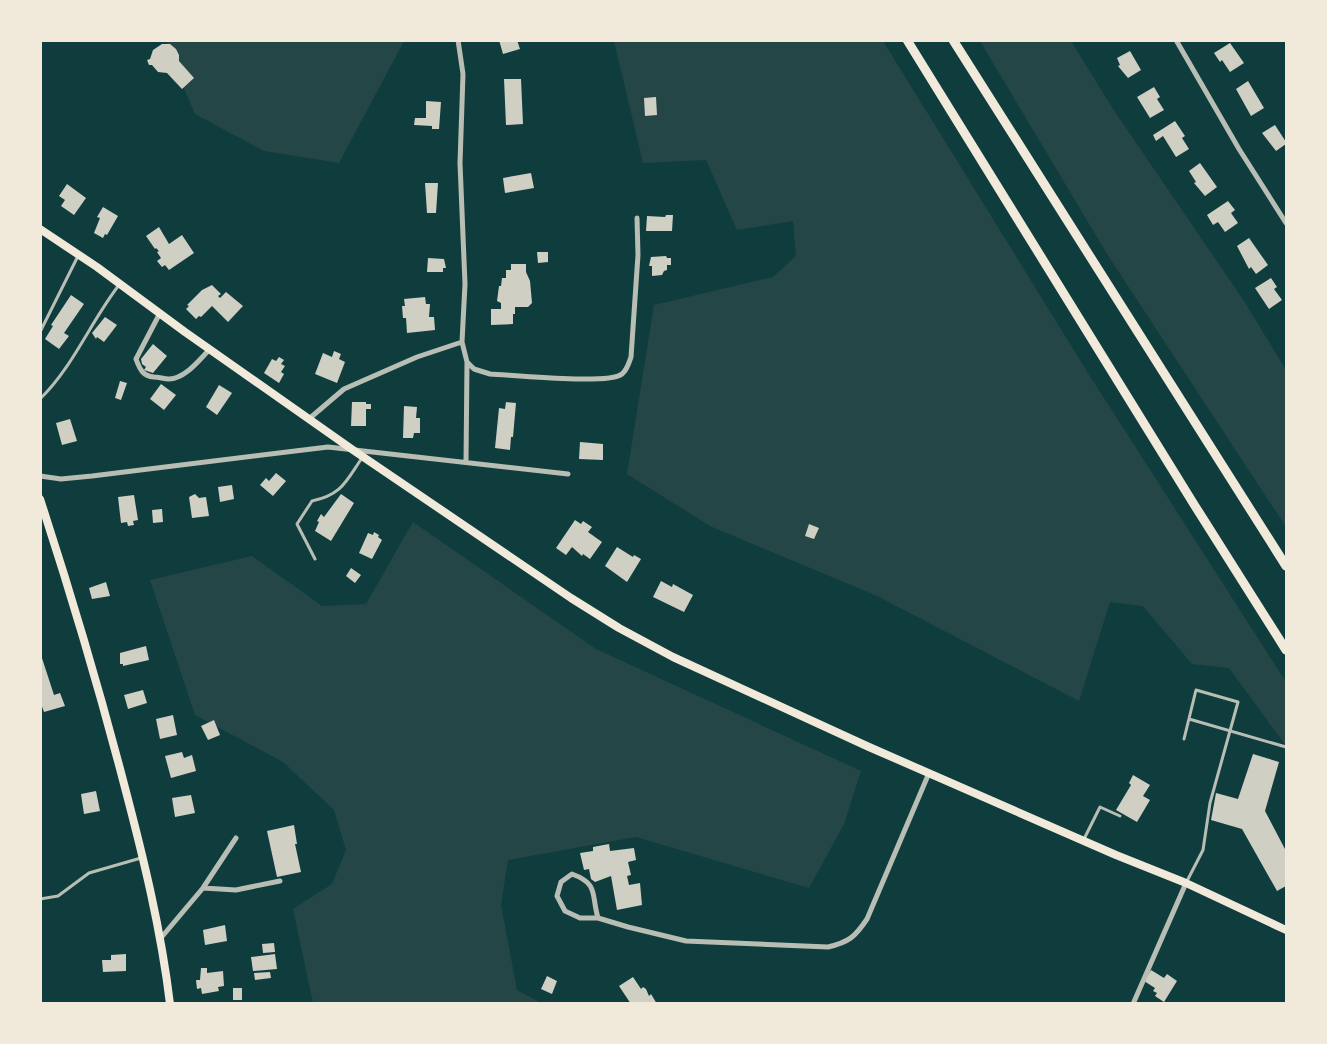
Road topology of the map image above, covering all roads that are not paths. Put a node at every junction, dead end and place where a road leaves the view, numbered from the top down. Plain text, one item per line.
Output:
1 (458, 40) edge
2 (907, 40) edge
3 (953, 40) edge
4 (1176, 40) edge
5 (637, 218) dead end
6 (1287, 224) edge
7 (40, 229) edge
8 (79, 255) junction
9 (120, 284) junction
10 (160, 313) junction
11 (40, 332) edge
12 (462, 342) junction
13 (210, 349) junction
14 (467, 362) junction
15 (40, 399) edge
16 (310, 418) junction
17 (352, 450) junction
18 (363, 456) junction
19 (466, 462) junction
20 (568, 474) dead end
21 (40, 476) edge
22 (40, 499) edge
23 (315, 559) dead end
24 (1287, 566) edge
25 (1287, 650) edge
26 (1189, 719) junction
27 (1230, 731) junction
28 (1184, 739) dead end
29 (1287, 747) edge
30 (928, 773) junction
31 (1120, 816) dead end
32 (236, 838) dead end
33 (1083, 841) junction
34 (142, 857) junction
35 (280, 880) dead end
36 (1186, 883) junction
37 (203, 888) junction
38 (40, 899) edge
39 (598, 918) junction
40 (1287, 930) edge
41 (160, 939) junction
42 (170, 1004) edge
43 (1133, 1004) edge

1 - 12 street
2 - 25 highway
3 - 24 highway
4 - 6 street
5 - 14 street
7 - 8 main road
8 - 9 main road
8 - 11 lane
9 - 10 main road
9 - 15 lane
10 - 13 main road
10 - 13 street
12 - 14 street
12 - 16 street
13 - 16 main road
14 - 19 street
16 - 17 main road
17 - 18 main road
17 - 19 street
17 - 21 street
18 - 23 lane
18 - 30 main road
19 - 20 street
22 - 34 main road
26 - 27 lane
26 - 27 lane
26 - 28 lane
27 - 29 lane
27 - 36 lane
30 - 33 main road
30 - 39 street
31 - 33 lane
32 - 37 street
33 - 36 main road
34 - 38 lane
34 - 41 main road
35 - 37 street
36 - 40 main road
36 - 43 street
37 - 41 street
39 - 39 street
41 - 42 main road

